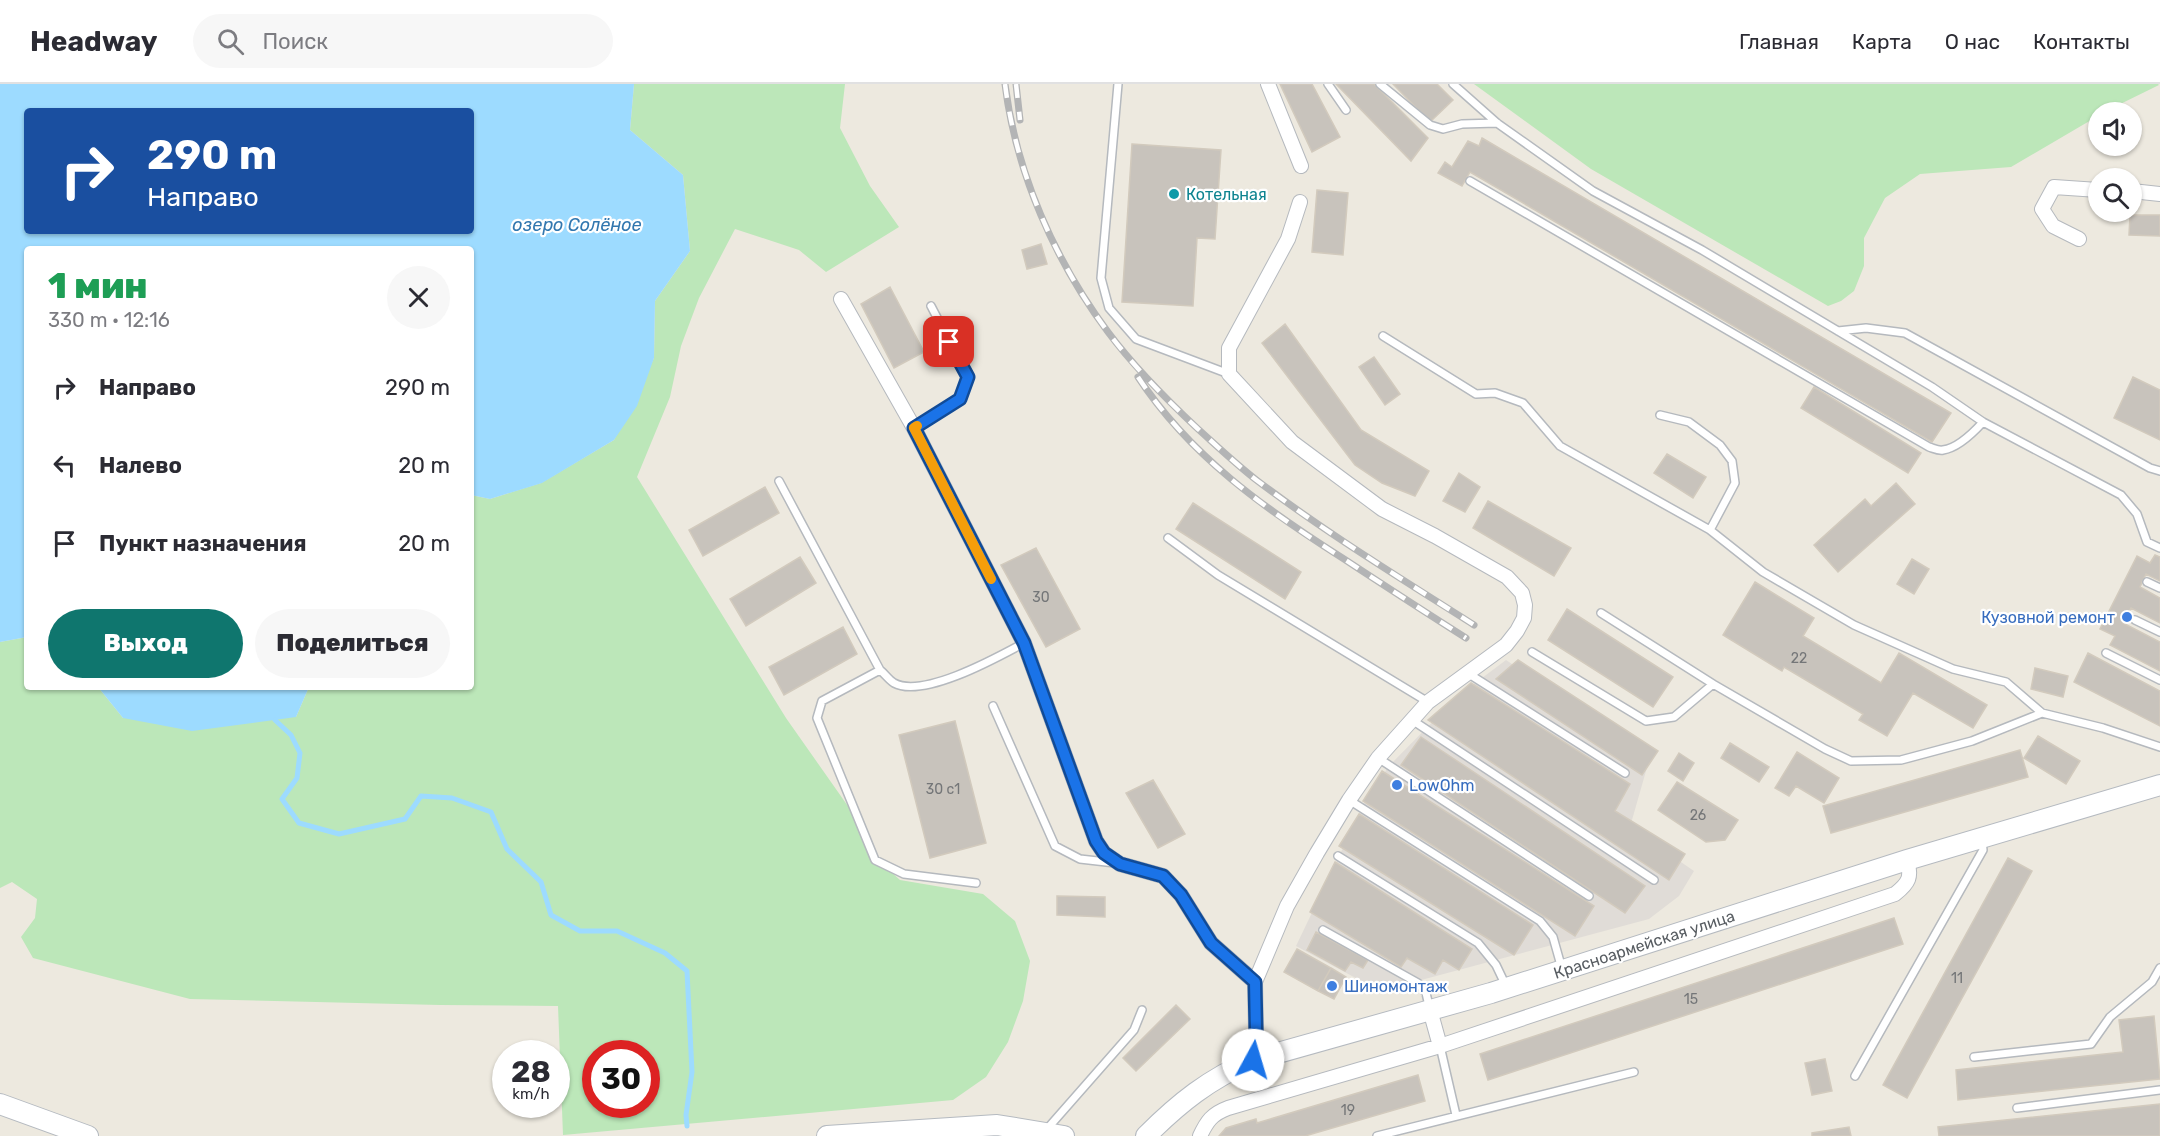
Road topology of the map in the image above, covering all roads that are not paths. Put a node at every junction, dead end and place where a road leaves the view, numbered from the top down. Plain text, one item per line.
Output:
1 (1118, 84) edge
2 (1268, 84) edge
3 (1328, 84) edge
4 (1380, 84) edge
5 (1453, 84) edge
6 (1346, 110) dead end
7 (1497, 123) junction
8 (1301, 166) dead end
9 (1470, 181) dead end
10 (2088, 189) edge
11 (2142, 193) edge
12 (2160, 194) edge
13 (1300, 202) dead end
14 (2079, 239) dead end
15 (841, 299) dead end
16 (931, 306) dead end
17 (1837, 331) junction
18 (1383, 336) dead end
19 (1229, 374) junction
20 (1660, 415) dead end
21 (1983, 422) junction
22 (914, 428) junction
23 (2160, 471) edge
24 (779, 481) dead end
25 (1710, 530) junction
26 (1168, 538) dead end
27 (2160, 548) edge
28 (2147, 582) dead end
29 (2160, 588) edge
30 (1601, 613) dead end
31 (2135, 620) dead end
32 (2160, 632) edge
33 (1024, 643) junction
34 (1532, 652) dead end
35 (2106, 653) dead end
36 (880, 670) junction
37 (1469, 674) junction
38 (2160, 680) edge
39 (1713, 684) junction
40 (1428, 702) junction
41 (993, 706) dead end
42 (2042, 713) junction
43 (1412, 720) junction
44 (2160, 747) edge
45 (1378, 758) junction
46 (1625, 774) dead end
47 (2160, 785) edge
48 (1349, 800) junction
49 (1981, 838) junction
50 (1338, 856) dead end
51 (1907, 860) junction
52 (1120, 864) junction
53 (1654, 880) dead end
54 (976, 883) dead end
55 (1589, 896) dead end
56 (1323, 930) dead end
57 (2160, 968) edge
58 (1563, 970) junction
59 (1255, 982) junction
60 (1507, 988) junction
61 (1142, 1010) dead end
62 (1430, 1010) junction
63 (1440, 1046) junction
64 (1974, 1057) dead end
65 (1253, 1060) junction
66 (1634, 1072) dead end
67 (1855, 1076) dead end
68 (2160, 1090) edge
69 (0, 1104) edge
70 (2017, 1108) dead end
71 (1456, 1115) junction
72 (1043, 1134) edge
73 (88, 1136) edge
74 (828, 1136) edge
75 (1064, 1136) edge
76 (1146, 1136) edge
77 (1200, 1136) edge
78 (1377, 1136) edge

1 - 19 lane
2 - 8 street
3 - 6 lane
4 - 7 lane
5 - 7 lane
7 - 17 lane
9 - 21 lane
10 - 14 street
11 - 12 street
13 - 19 street
15 - 22 street
16 - 22 lane
17 - 21 lane
17 - 23 lane
18 - 25 lane
19 - 37 street
20 - 25 lane
21 - 27 lane
22 - 33 street
24 - 36 lane
25 - 42 lane
26 - 40 lane
28 - 29 lane
30 - 39 lane
31 - 32 lane
33 - 36 lane
33 - 52 street
34 - 39 lane
35 - 38 lane
36 - 54 lane
37 - 40 street
37 - 46 lane
39 - 42 lane
40 - 43 street
41 - 52 lane
42 - 44 lane
43 - 45 street
43 - 53 lane
45 - 48 street
45 - 55 lane
47 - 49 main road, Красноармейская улица
48 - 58 lane
48 - 59 street
49 - 51 main road, Красноармейская улица
49 - 67 lane
50 - 60 lane
51 - 58 main road, Красноармейская улица
51 - 63 street
52 - 59 street
56 - 62 lane
57 - 64 lane
58 - 60 main road, Красноармейская улица
59 - 65 street
60 - 62 main road, Красноармейская улица
61 - 72 lane
62 - 63 street
62 - 65 main road, Красноармейская улица
63 - 71 lane
63 - 77 street
65 - 76 main road, Красноармейская улица
66 - 71 lane
68 - 70 lane
69 - 73 main road
71 - 78 lane
72 - 74 main road
72 - 75 main road

